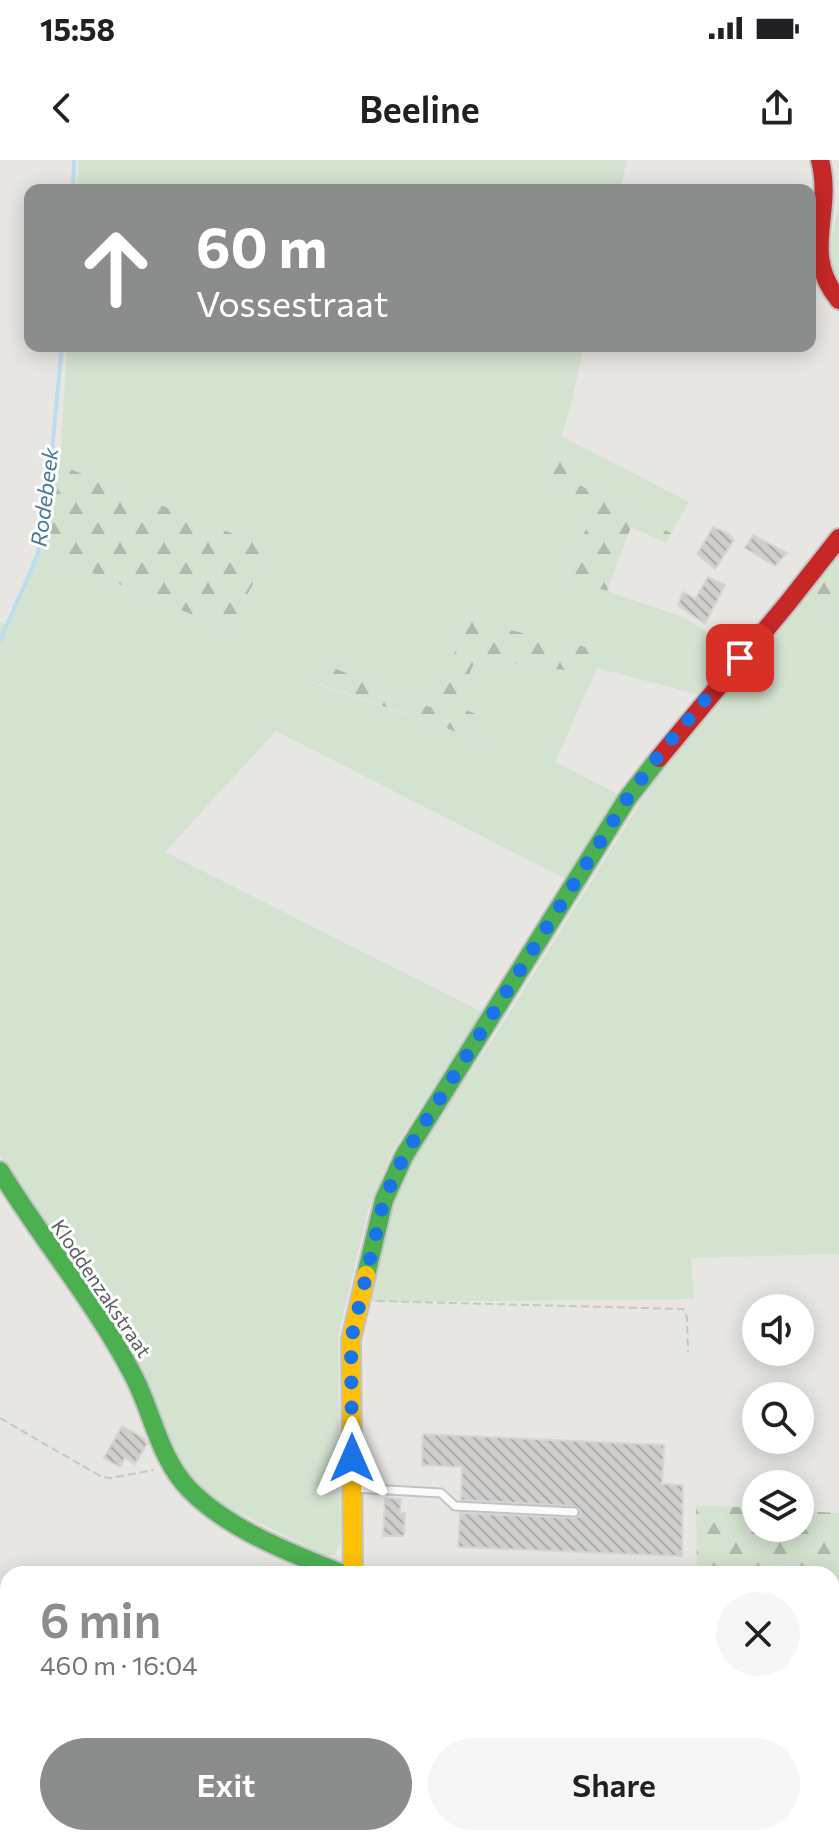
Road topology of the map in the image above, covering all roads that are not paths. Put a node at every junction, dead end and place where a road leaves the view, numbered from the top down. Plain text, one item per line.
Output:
1 (820, 160) edge
2 (839, 300) edge
3 (839, 538) edge
4 (0, 1171) edge
5 (352, 1488) junction
6 (574, 1512) dead end
7 (322, 1566) edge
8 (353, 1566) edge

1 - 2 street
3 - 5 street
4 - 7 street, Kloddenzakstraat
5 - 6 lane
5 - 8 street

